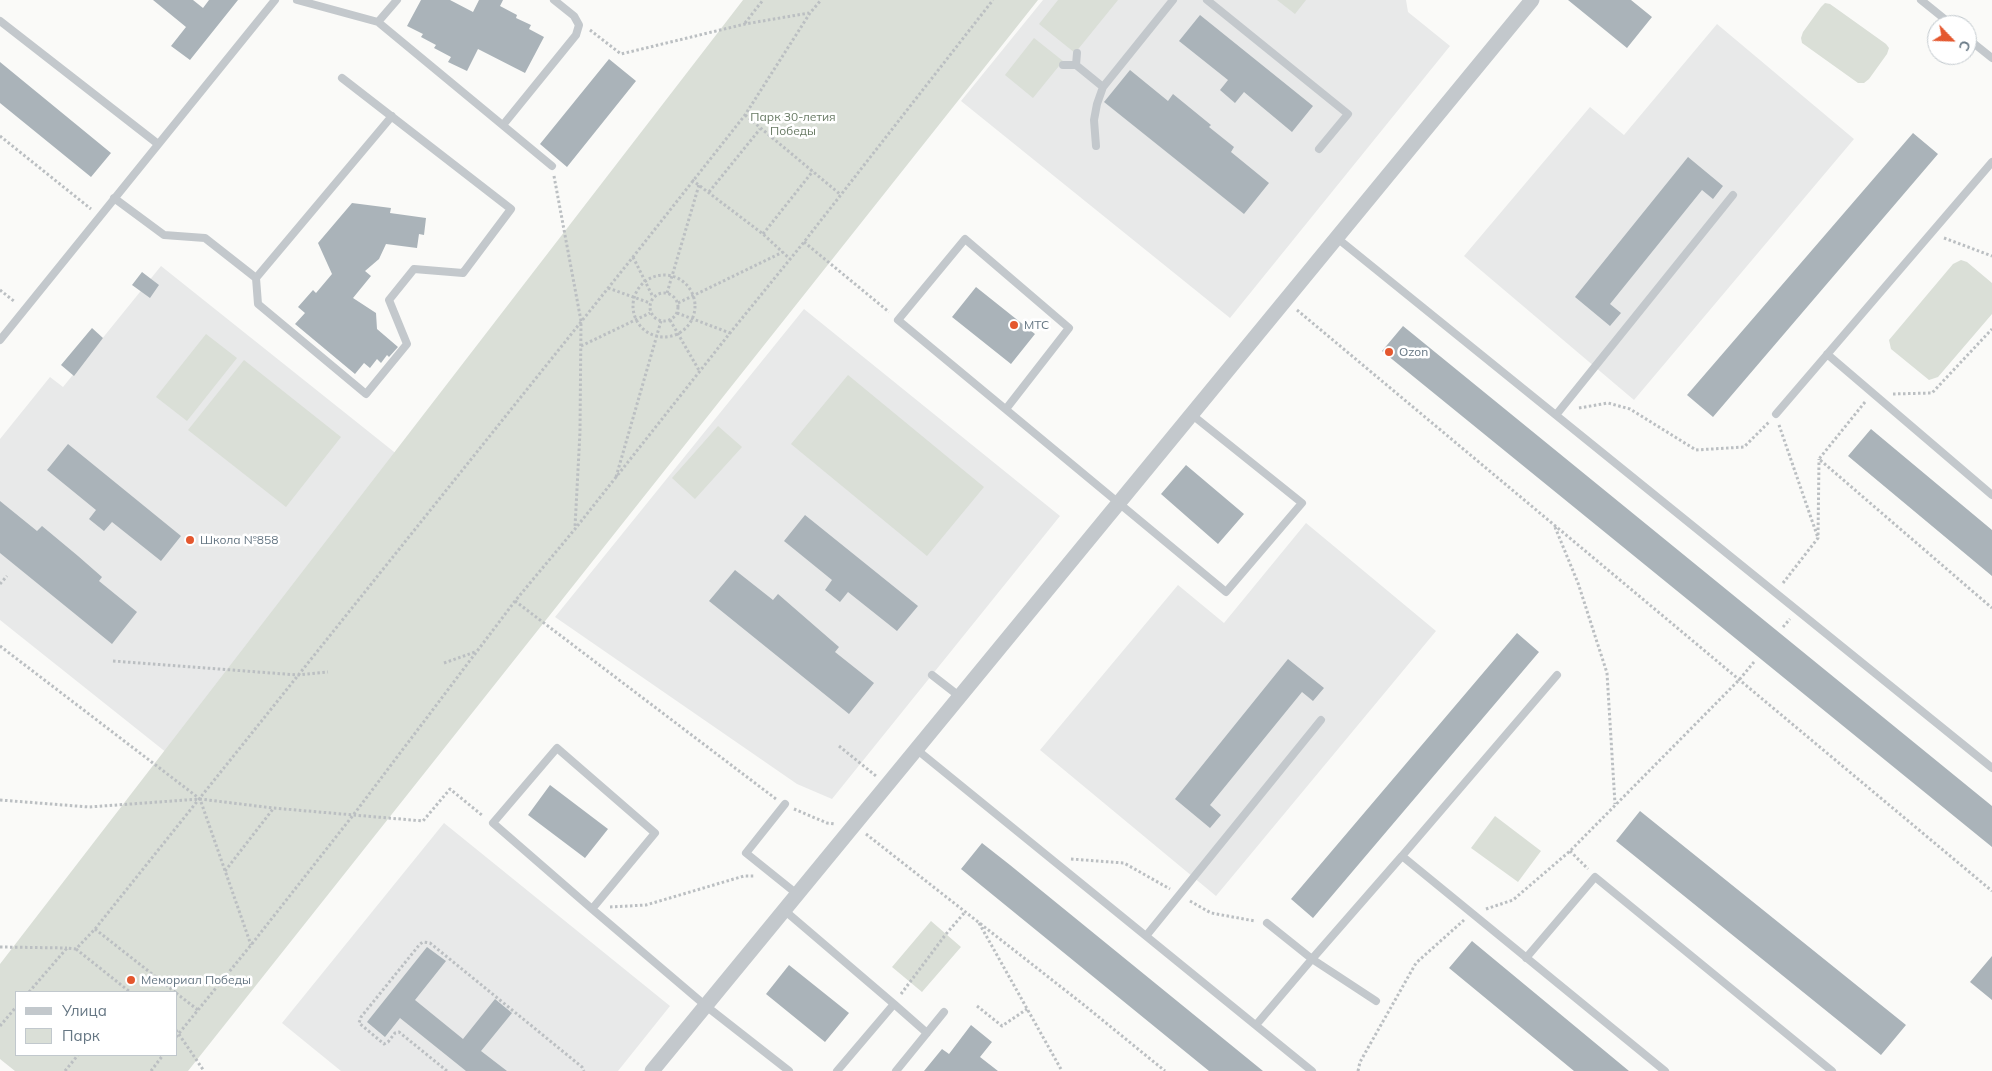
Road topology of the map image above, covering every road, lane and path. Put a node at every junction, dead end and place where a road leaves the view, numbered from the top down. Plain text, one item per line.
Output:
1 (275, 0) edge
2 (297, 0) edge
3 (397, 0) edge
4 (554, 0) edge
5 (763, 0) edge
6 (821, 0) edge
7 (993, 0) edge
8 (1173, 0) edge
9 (1207, 0) edge
10 (1532, 0) edge
11 (1921, 0) edge
12 (810, 13) junction
13 (1940, 15) edge
14 (0, 21) edge
15 (378, 22) junction
16 (744, 24) junction
17 (579, 25) junction
18 (1977, 46) edge
19 (1077, 53) dead end
20 (1992, 58) edge
21 (1076, 64) junction
22 (1063, 65) dead end
23 (342, 78) dead end
24 (1103, 87) junction
25 (745, 115) junction
26 (392, 116) junction
27 (503, 125) junction
28 (760, 128) junction
29 (0, 136) edge
30 (158, 144) junction
31 (1096, 146) dead end
32 (1319, 149) dead end
33 (1992, 162) edge
34 (552, 166) joint
35 (813, 171) junction
36 (692, 180) junction
37 (699, 185) junction
38 (709, 192) junction
39 (841, 195) junction
40 (1733, 196) dead end
41 (114, 198) junction
42 (100, 216) junction
43 (1931, 233) junction
44 (763, 234) junction
45 (1336, 238) junction
46 (804, 242) junction
47 (783, 252) junction
48 (1992, 256) edge
49 (633, 257) junction
50 (790, 259) junction
51 (672, 276) junction
52 (256, 278) junction
53 (646, 282) junction
54 (608, 288) junction
55 (0, 290) edge
56 (667, 293) junction
57 (693, 296) junction
58 (635, 298) junction
59 (653, 298) junction
60 (1285, 300) junction
61 (650, 303) junction
62 (678, 303) junction
63 (24, 310) junction
64 (650, 313) junction
65 (677, 313) junction
66 (692, 319) junction
67 (636, 320) junction
68 (670, 320) junction
69 (898, 320) junction
70 (581, 321) junction
71 (661, 322) junction
72 (1992, 328) edge
73 (730, 333) junction
74 (678, 334) junction
75 (656, 336) junction
76 (0, 340) edge
77 (581, 346) junction
78 (1827, 354) junction
79 (700, 372) junction
80 (1872, 394) junction
81 (1006, 409) junction
82 (1192, 414) junction
83 (1776, 414) junction
84 (1556, 415) junction
85 (1819, 459) junction
86 (615, 479) junction
87 (1992, 495) edge
88 (1119, 502) junction
89 (1554, 525) junction
90 (575, 529) junction
91 (1818, 538) junction
92 (7, 576) dead end
93 (0, 584) edge
94 (1775, 593) junction
95 (1992, 608) edge
96 (0, 646) edge
97 (476, 652) junction
98 (113, 661) dead end
99 (1754, 662) dead end
100 (444, 663) dead end
101 (328, 672) dead end
102 (298, 675) junction
103 (932, 675) dead end
104 (1557, 675) dead end
105 (1739, 680) junction
106 (959, 696) junction
107 (1321, 720) dead end
108 (839, 746) dead end
109 (916, 749) junction
110 (1992, 768) edge
111 (879, 779) dead end
112 (200, 799) junction
113 (0, 800) edge
114 (785, 804) dead end
115 (1615, 804) junction
116 (273, 808) junction
117 (354, 814) junction
118 (493, 824) junction
119 (1570, 851) junction
120 (1402, 856) junction
121 (1050, 857) junction
122 (225, 870) junction
123 (775, 876) junction
124 (1595, 877) junction
125 (1992, 891) edge
126 (1176, 893) dead end
127 (797, 894) junction
128 (1185, 898) dead end
129 (592, 909) junction
130 (784, 910) junction
131 (965, 912) dead end
132 (1472, 913) junction
133 (977, 921) dead end
134 (1267, 923) joint
135 (95, 930) junction
136 (1146, 936) junction
137 (251, 945) junction
138 (0, 947) edge
139 (67, 948) junction
140 (76, 949) junction
141 (1526, 958) junction
142 (1312, 959) junction
143 (30, 991) edge
144 (128, 991) edge
145 (173, 991) edge
146 (178, 995) edge
147 (1376, 1001) dead end
148 (894, 1004) junction
149 (706, 1006) junction
150 (977, 1006) dead end
151 (15, 1008) edge
152 (1027, 1008) junction
153 (198, 1010) junction
154 (944, 1012) dead end
155 (1256, 1025) junction
156 (0, 1026) edge
157 (178, 1031) edge
158 (927, 1033) junction
159 (77, 1056) edge
160 (162, 1056) edge
161 (64, 1071) edge
162 (151, 1071) edge
163 (204, 1071) edge
164 (448, 1071) edge
165 (584, 1071) edge
166 (652, 1071) edge
167 (790, 1071) edge
168 (837, 1071) edge
169 (896, 1071) edge
170 (1062, 1071) edge
171 (1312, 1071) edge
172 (1358, 1071) edge
173 (1664, 1071) edge
174 (1832, 1071) edge

1 - 30 lane
2 - 15 lane
3 - 15 lane
4 - 17 lane
5 - 16 path
6 - 12 path
7 - 39 path
8 - 24 lane
9 - 32 lane
10 - 45 street
11 - 13 lane
12 - 16 path
12 - 25 path
14 - 30 lane
15 - 27 lane
16 - 17 path
17 - 27 lane
18 - 20 lane
19 - 21 lane
21 - 22 lane
21 - 24 lane
23 - 26 lane
24 - 31 lane
25 - 28 path
25 - 36 path
26 - 52 lane
26 - 52 lane
27 - 34 lane
28 - 35 path
28 - 38 path
29 - 42 path
30 - 41 lane
33 - 43 lane
34 - 70 path
35 - 39 path
35 - 44 path
36 - 37 path
36 - 49 path
37 - 38 path
37 - 51 path
38 - 44 path
39 - 46 path
40 - 84 lane
41 - 42 lane
41 - 52 lane
42 - 63 lane
43 - 48 path
43 - 78 lane
44 - 47 path
45 - 60 street
45 - 84 lane
46 - 50 path
46 - 69 path
47 - 50 path
47 - 57 path
49 - 53 path
49 - 54 path
50 - 73 path
51 - 53 path
51 - 56 path
51 - 57 path
53 - 58 path
53 - 59 path
54 - 58 path
54 - 70 path
55 - 63 path
56 - 59 path
56 - 62 path
57 - 62 path
57 - 66 path
58 - 61 path
58 - 67 path
59 - 61 path
60 - 82 street
60 - 89 path
61 - 64 path
62 - 65 path
63 - 76 lane
64 - 67 path
64 - 71 path
65 - 66 path
65 - 68 path
66 - 73 path
66 - 74 path
67 - 75 path
67 - 77 path
68 - 71 path
68 - 74 path
69 - 81 lane
69 - 81 lane
70 - 77 path
70 - 102 path
71 - 75 path
72 - 80 path
73 - 79 path
74 - 75 path
74 - 79 path
75 - 86 path
77 - 90 path
78 - 80 lane
78 - 83 lane
79 - 86 path
80 - 85 path
80 - 87 lane
81 - 88 lane
82 - 88 street
82 - 88 lane
83 - 84 path
83 - 91 path
84 - 94 lane
85 - 91 path
85 - 95 path
86 - 90 path
88 - 106 street
89 - 105 path
89 - 115 path
90 - 97 path
91 - 94 path
92 - 93 path
94 - 110 lane
96 - 112 path
97 - 100 path
97 - 117 path
98 - 102 path
99 - 105 path
101 - 102 path
102 - 112 path
103 - 106 lane
104 - 120 lane
105 - 115 path
105 - 125 path
106 - 109 street
107 - 136 lane
108 - 111 path
109 - 121 lane
109 - 127 street
112 - 113 path
112 - 116 path
112 - 122 path
112 - 135 path
114 - 123 lane
115 - 119 path
116 - 117 path
116 - 122 path
117 - 118 path
117 - 137 path
118 - 129 lane
118 - 129 lane
119 - 124 path
119 - 132 path
120 - 132 lane
120 - 142 lane
121 - 126 path
121 - 136 lane
122 - 137 path
123 - 127 lane
123 - 129 path
124 - 141 lane
124 - 174 lane
127 - 130 street
128 - 134 path
129 - 149 lane
130 - 148 lane
130 - 149 street
131 - 148 path
132 - 141 lane
132 - 172 path
133 - 152 path
134 - 142 lane
135 - 140 path
135 - 145 path
136 - 155 lane
137 - 153 path
138 - 139 path
139 - 140 path
139 - 143 path
140 - 144 path
141 - 173 lane
142 - 147 lane
142 - 155 lane
146 - 153 path
148 - 158 lane
148 - 168 lane
149 - 166 street
149 - 167 lane
150 - 152 path
151 - 156 path
152 - 170 path
153 - 157 path
154 - 158 lane
155 - 171 lane
157 - 163 path
158 - 169 lane
159 - 161 path
160 - 162 path
164 - 165 path

